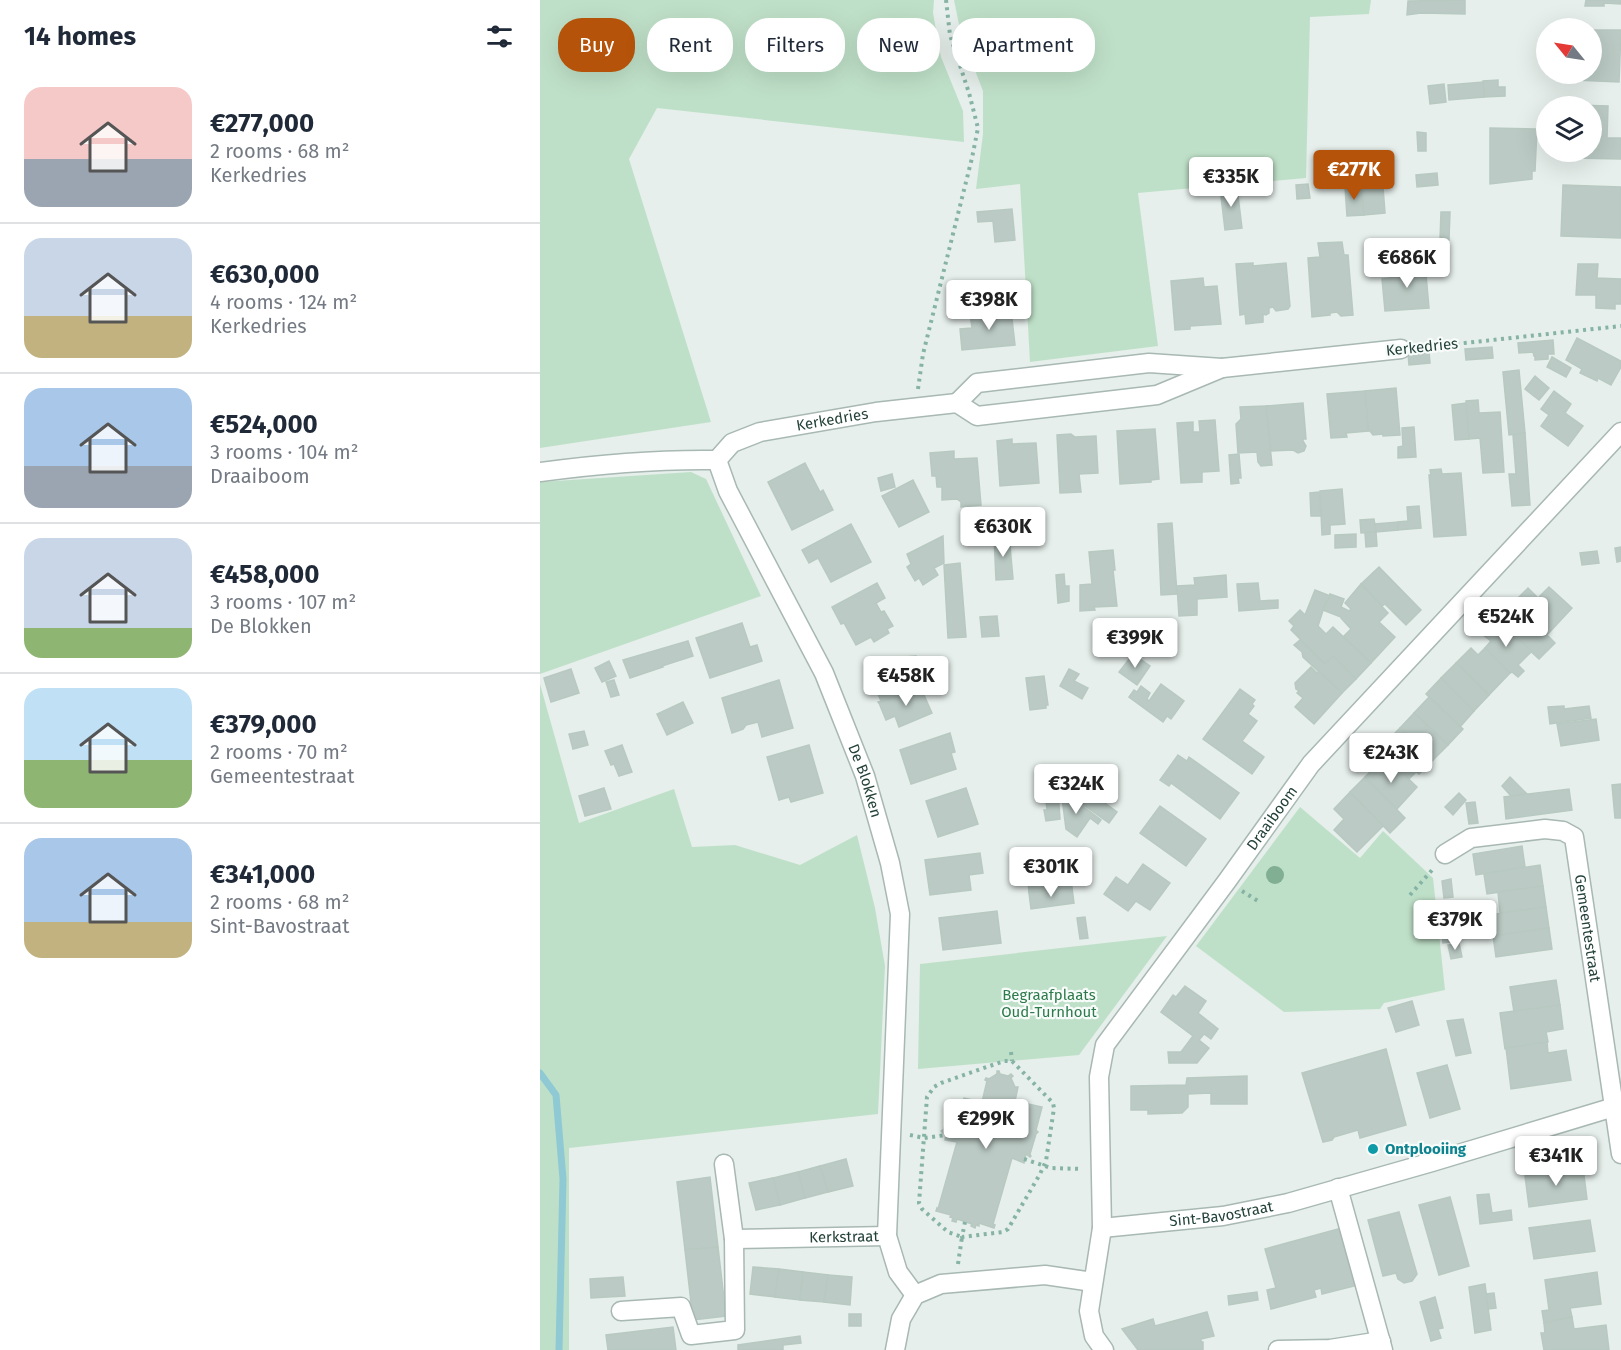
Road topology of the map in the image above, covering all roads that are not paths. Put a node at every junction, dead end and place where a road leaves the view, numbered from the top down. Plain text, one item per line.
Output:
1 (1401, 350) road end
2 (1222, 368) junction
3 (957, 404) junction
4 (1621, 432) edge
5 (717, 460) junction
6 (540, 472) edge
7 (1444, 854) road end
8 (1617, 1106) edge
9 (1621, 1154) edge
10 (724, 1164) dead end
11 (1338, 1188) junction
12 (1102, 1228) junction
13 (887, 1236) junction
14 (734, 1239) junction
15 (1093, 1282) junction
16 (915, 1295) junction
17 (621, 1311) dead end
18 (1382, 1346) edge
19 (895, 1350) edge
20 (1104, 1350) edge
21 (1278, 1350) edge

1 - 2 street, Kerkedries
2 - 3 street, Kerkedries
2 - 3 street, Kerkedries
3 - 5 street, Kerkedries
4 - 12 street, Draaiboom
5 - 6 street
5 - 13 street, De Blokken
7 - 8 street, Gemeentestraat
8 - 9 street, Gemeentestraat
8 - 11 street, Sint-Bavostraat
10 - 14 street
11 - 12 street, Sint-Bavostraat
11 - 18 street
12 - 15 street, Draaiboom
13 - 14 street, Kerkstraat
13 - 16 street, Kerkstraat
14 - 17 street
15 - 16 street
15 - 20 street, Draaiboom
16 - 19 street
18 - 21 street

